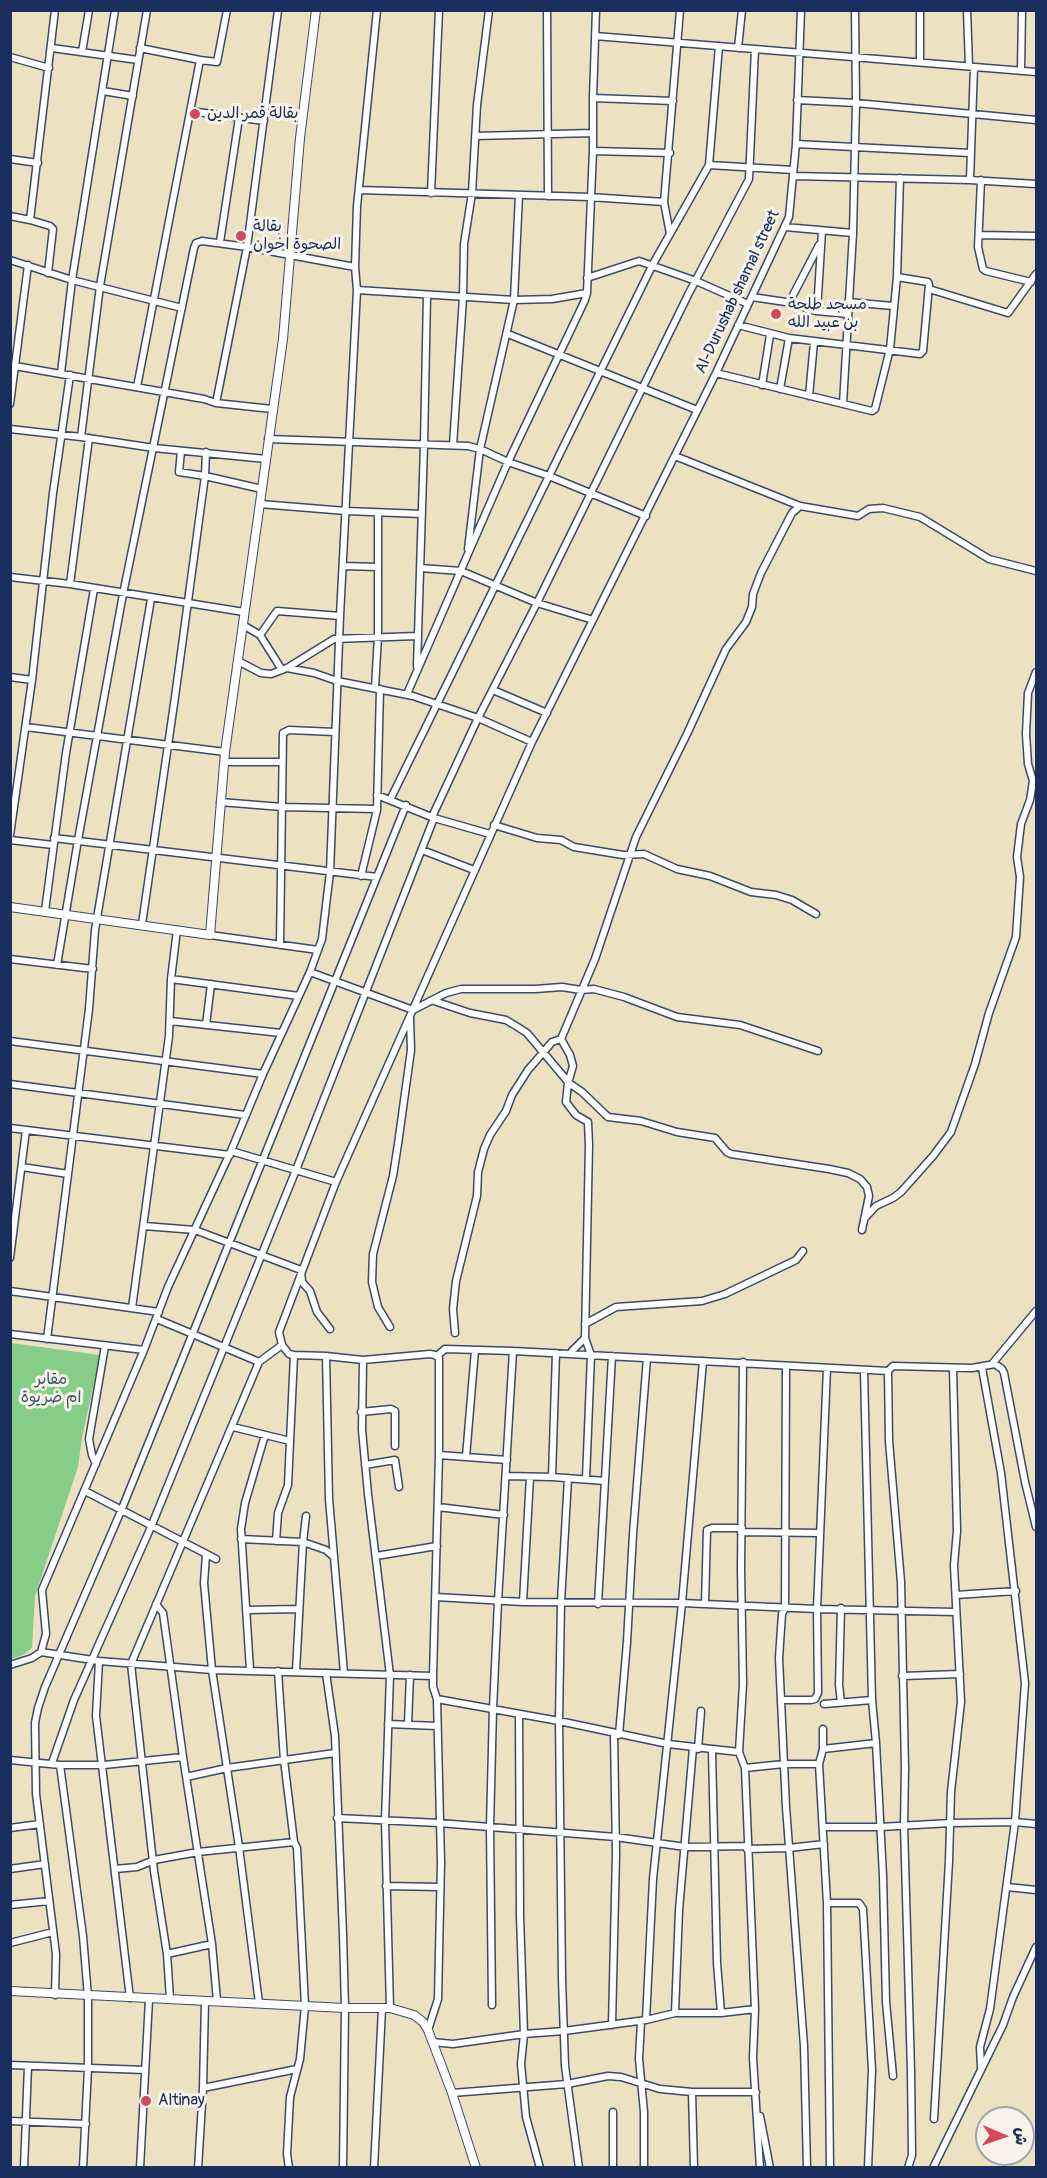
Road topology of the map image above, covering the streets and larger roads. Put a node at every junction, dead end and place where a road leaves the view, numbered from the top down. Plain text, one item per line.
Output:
1 (56, 10) edge
2 (89, 10) edge
3 (115, 10) edge
4 (147, 10) edge
5 (227, 10) edge
6 (278, 10) edge
7 (316, 10) edge
8 (377, 10) edge
9 (438, 10) edge
10 (489, 10) edge
11 (548, 10) edge
12 (596, 10) edge
13 (680, 10) edge
14 (742, 10) edge
15 (801, 10) edge
16 (855, 10) edge
17 (920, 10) edge
18 (967, 10) edge
19 (1022, 10) edge
20 (595, 36) junction
21 (678, 43) junction
22 (719, 46) junction
23 (52, 48) junction
24 (140, 48) junction
25 (738, 48) junction
26 (754, 49) junction
27 (82, 52) junction
28 (800, 53) junction
29 (109, 55) junction
30 (10, 57) edge
31 (855, 57) junction
32 (138, 60) junction
33 (200, 60) junction
34 (920, 61) junction
35 (972, 67) junction
36 (49, 68) junction
37 (1021, 71) junction
38 (1036, 72) edge
39 (103, 91) junction
40 (133, 96) junction
41 (593, 98) junction
42 (797, 100) junction
43 (673, 101) junction
44 (856, 103) junction
45 (190, 111) junction
46 (973, 113) junction
47 (239, 118) junction
48 (1036, 120) edge
49 (264, 121) junction
50 (593, 132) junction
51 (549, 134) junction
52 (475, 136) junction
53 (796, 144) junction
54 (854, 146) junction
55 (593, 151) junction
56 (670, 153) junction
57 (970, 153) junction
58 (10, 159) edge
59 (38, 163) junction
60 (709, 165) junction
61 (750, 168) junction
62 (793, 173) junction
63 (853, 177) junction
64 (900, 178) junction
65 (970, 180) junction
66 (981, 180) junction
67 (1036, 184) edge
68 (358, 190) junction
69 (431, 193) junction
70 (472, 193) junction
71 (519, 195) junction
72 (548, 196) junction
73 (590, 197) junction
74 (664, 202) junction
75 (10, 216) edge
76 (30, 220) junction
77 (785, 227) junction
78 (822, 231) junction
79 (853, 233) junction
80 (670, 234) junction
81 (979, 235) junction
82 (1036, 236) edge
83 (821, 241) junction
84 (220, 243) junction
85 (247, 247) junction
86 (290, 254) junction
87 (10, 260) edge
88 (653, 264) junction
89 (28, 265) junction
90 (355, 267) junction
91 (48, 273) junction
92 (1036, 274) edge
93 (897, 277) junction
94 (587, 278) junction
95 (72, 280) junction
96 (696, 281) junction
97 (1031, 282) junction
98 (100, 286) junction
99 (929, 289) junction
100 (357, 290) junction
101 (587, 293) junction
102 (426, 295) junction
103 (752, 297) junction
104 (463, 298) junction
105 (154, 300) junction
106 (514, 300) junction
107 (848, 302) junction
108 (789, 303) junction
109 (748, 304) junction
110 (893, 306) junction
111 (182, 308) junction
112 (817, 311) junction
113 (847, 314) junction
114 (738, 325) junction
115 (508, 334) junction
116 (770, 334) junction
117 (789, 338) junction
118 (814, 342) junction
119 (846, 344) junction
120 (890, 349) junction
121 (561, 354) junction
122 (15, 366) junction
123 (602, 372) junction
124 (61, 373) junction
125 (716, 374) junction
126 (70, 375) junction
127 (89, 379) junction
128 (762, 385) junction
129 (136, 387) junction
130 (643, 387) junction
131 (780, 389) junction
132 (163, 391) junction
133 (809, 396) junction
134 (11, 402) edge
135 (216, 403) junction
136 (843, 404) junction
137 (272, 409) junction
138 (697, 410) junction
139 (10, 429) edge
140 (62, 434) junction
141 (81, 437) junction
142 (89, 438) junction
143 (268, 439) junction
144 (349, 441) junction
145 (424, 445) junction
146 (453, 445) junction
147 (154, 448) junction
148 (480, 449) junction
149 (181, 451) junction
150 (206, 452) junction
151 (675, 456) junction
152 (266, 459) junction
153 (508, 462) junction
154 (205, 476) junction
155 (549, 476) junction
156 (262, 489) junction
157 (591, 494) junction
158 (260, 504) junction
159 (800, 506) junction
160 (346, 511) junction
161 (378, 513) junction
162 (422, 514) junction
163 (646, 516) junction
164 (467, 556) junction
165 (343, 566) junction
166 (378, 567) junction
167 (420, 568) junction
168 (1036, 571) edge
169 (461, 572) junction
170 (10, 577) edge
171 (42, 581) junction
172 (70, 585) junction
173 (496, 586) junction
174 (94, 589) junction
175 (123, 594) junction
176 (152, 599) junction
177 (537, 603) junction
178 (187, 604) junction
179 (244, 612) junction
180 (340, 616) junction
181 (593, 620) junction
182 (243, 625) junction
183 (260, 635) junction
184 (378, 636) junction
185 (417, 636) junction
186 (339, 637) junction
187 (238, 661) junction
188 (284, 669) junction
189 (417, 672) junction
190 (1036, 672) edge
191 (10, 676) edge
192 (32, 680) junction
193 (337, 681) junction
194 (378, 688) junction
195 (493, 690) junction
196 (407, 694) junction
197 (438, 704) junction
198 (547, 713) junction
199 (478, 718) junction
200 (26, 727) junction
201 (335, 732) junction
202 (69, 733) junction
203 (98, 736) junction
204 (127, 740) junction
205 (532, 742) junction
206 (168, 745) junction
207 (225, 752) junction
208 (224, 762) junction
209 (282, 762) junction
210 (13, 794) edge
211 (377, 795) junction
212 (390, 800) junction
213 (220, 802) junction
214 (406, 805) junction
215 (282, 807) junction
216 (333, 809) junction
217 (377, 809) junction
218 (433, 817) junction
219 (494, 825) junction
220 (490, 834) junction
221 (10, 835) edge
222 (10, 840) edge
223 (78, 840) junction
224 (54, 841) junction
225 (109, 844) junction
226 (152, 849) junction
227 (422, 850) junction
228 (630, 855) junction
229 (215, 858) junction
230 (280, 866) junction
231 (474, 870) junction
232 (330, 872) junction
233 (361, 876) junction
234 (377, 877) junction
235 (10, 907) edge
236 (45, 911) junction
237 (65, 914) junction
238 (816, 914) dead end
239 (97, 918) junction
240 (141, 924) junction
241 (177, 930) junction
242 (210, 935) junction
243 (280, 945) junction
244 (318, 950) junction
245 (10, 959) edge
246 (57, 965) junction
247 (93, 969) junction
248 (310, 972) junction
249 (171, 979) junction
250 (335, 982) junction
251 (211, 984) junction
252 (581, 990) junction
253 (365, 993) junction
254 (299, 996) junction
255 (434, 1001) junction
256 (411, 1013) junction
257 (170, 1022) junction
258 (206, 1025) junction
259 (281, 1034) junction
260 (561, 1039) junction
261 (10, 1041) edge
262 (83, 1051) junction
263 (818, 1051) dead end
264 (542, 1052) junction
265 (166, 1062) junction
266 (263, 1074) junction
267 (568, 1083) junction
268 (10, 1084) edge
269 (78, 1093) junction
270 (159, 1104) junction
271 (245, 1115) junction
272 (10, 1128) edge
273 (26, 1130) junction
274 (73, 1136) junction
275 (154, 1145) junction
276 (230, 1153) junction
277 (264, 1159) junction
278 (22, 1167) junction
279 (296, 1170) junction
280 (68, 1174) junction
281 (336, 1182) junction
282 (13, 1208) edge
283 (864, 1219) junction
284 (144, 1226) junction
285 (195, 1230) junction
286 (862, 1230) dead end
287 (228, 1243) junction
288 (11, 1250) edge
289 (803, 1251) dead end
290 (261, 1256) junction
291 (10, 1258) edge
292 (301, 1270) junction
293 (10, 1291) edge
294 (52, 1297) junction
295 (132, 1308) junction
296 (1036, 1311) edge
297 (158, 1316) junction
298 (585, 1324) junction
299 (390, 1327) dead end
300 (330, 1329) dead end
301 (455, 1333) dead end
302 (10, 1334) edge
303 (192, 1334) junction
304 (585, 1338) junction
305 (47, 1339) junction
306 (282, 1345) junction
307 (105, 1346) junction
308 (224, 1347) junction
309 (144, 1350) junction
310 (475, 1350) junction
311 (513, 1351) junction
312 (556, 1353) junction
313 (574, 1354) junction
314 (294, 1355) junction
315 (591, 1355) junction
316 (326, 1356) junction
317 (437, 1356) junction
318 (612, 1356) junction
319 (647, 1358) junction
320 (363, 1360) junction
321 (703, 1361) junction
322 (259, 1362) junction
323 (743, 1362) junction
324 (992, 1364) junction
325 (786, 1366) junction
326 (827, 1368) junction
327 (953, 1368) junction
328 (982, 1368) junction
329 (864, 1371) junction
330 (888, 1371) junction
331 (361, 1413) junction
332 (233, 1427) junction
333 (265, 1435) junction
334 (290, 1441) junction
335 (395, 1446) dead end
336 (439, 1455) junction
337 (466, 1457) junction
338 (507, 1460) junction
339 (96, 1464) junction
340 (365, 1465) junction
341 (507, 1476) junction
342 (530, 1477) junction
343 (552, 1477) junction
344 (568, 1478) junction
345 (586, 1479) junction
346 (605, 1481) junction
347 (399, 1487) dead end
348 (85, 1491) junction
349 (438, 1507) junction
350 (121, 1511) junction
351 (504, 1515) junction
352 (306, 1516) dead end
353 (151, 1527) junction
354 (1036, 1527) edge
355 (742, 1530) junction
356 (784, 1533) junction
357 (820, 1533) junction
358 (241, 1539) junction
359 (276, 1541) junction
360 (303, 1542) junction
361 (182, 1543) junction
362 (437, 1546) junction
363 (206, 1555) junction
364 (376, 1556) junction
365 (334, 1557) junction
366 (216, 1559) dead end
367 (1016, 1591) junction
368 (956, 1595) junction
369 (436, 1597) junction
370 (498, 1601) junction
371 (523, 1602) junction
372 (561, 1602) junction
373 (682, 1603) junction
374 (156, 1604) junction
375 (598, 1604) junction
376 (630, 1604) junction
377 (705, 1604) junction
378 (742, 1606) junction
379 (785, 1608) junction
380 (841, 1608) junction
381 (298, 1609) junction
382 (817, 1609) junction
383 (871, 1609) junction
384 (246, 1610) junction
385 (900, 1611) junction
386 (955, 1611) junction
387 (40, 1652) junction
388 (58, 1655) junction
389 (96, 1661) junction
390 (131, 1664) junction
391 (10, 1665) edge
392 (169, 1666) junction
393 (212, 1670) junction
394 (250, 1671) junction
395 (278, 1671) junction
396 (296, 1671) junction
397 (326, 1673) junction
398 (344, 1673) junction
399 (960, 1674) junction
400 (390, 1675) junction
401 (410, 1675) junction
402 (433, 1676) junction
403 (902, 1676) junction
404 (437, 1699) junction
405 (782, 1700) junction
406 (872, 1700) junction
407 (842, 1702) junction
408 (824, 1704) dead end
409 (493, 1709) junction
410 (700, 1711) dead end
411 (519, 1714) junction
412 (559, 1721) junction
413 (388, 1724) junction
414 (408, 1724) junction
415 (437, 1726) junction
416 (823, 1729) dead end
417 (616, 1734) junction
418 (876, 1743) junction
419 (668, 1744) junction
420 (695, 1748) junction
421 (823, 1749) junction
422 (712, 1751) junction
423 (740, 1752) junction
424 (335, 1753) junction
425 (183, 1756) junction
426 (10, 1760) edge
427 (285, 1760) junction
428 (141, 1761) junction
429 (36, 1762) junction
430 (52, 1763) junction
431 (784, 1764) junction
432 (819, 1764) junction
433 (104, 1765) junction
434 (60, 1766) junction
435 (227, 1768) junction
436 (745, 1768) junction
437 (186, 1777) junction
438 (337, 1818) junction
439 (385, 1821) junction
440 (1015, 1822) junction
441 (439, 1823) junction
442 (951, 1823) junction
443 (40, 1824) junction
444 (1036, 1824) edge
445 (904, 1825) junction
446 (490, 1827) junction
447 (823, 1827) junction
448 (880, 1827) junction
449 (10, 1828) edge
450 (519, 1829) junction
451 (560, 1833) junction
452 (616, 1837) junction
453 (294, 1842) junction
454 (657, 1844) junction
455 (824, 1844) junction
456 (239, 1847) junction
457 (685, 1847) junction
458 (713, 1847) junction
459 (747, 1847) junction
460 (789, 1848) junction
461 (198, 1852) junction
462 (154, 1860) junction
463 (45, 1864) junction
464 (10, 1869) edge
465 (115, 1869) junction
466 (386, 1886) junction
467 (440, 1887) junction
468 (1007, 1887) junction
469 (1036, 1890) edge
470 (49, 1901) junction
471 (827, 1903) junction
472 (10, 1905) edge
473 (53, 1932) junction
474 (10, 1943) edge
475 (212, 1944) junction
476 (1036, 1947) edge
477 (167, 1954) junction
478 (10, 1991) edge
479 (55, 1995) junction
480 (88, 1997) junction
481 (130, 1998) junction
482 (149, 1999) junction
483 (170, 1999) junction
484 (205, 2001) junction
485 (217, 2001) junction
486 (259, 2003) junction
487 (492, 2005) dead end
488 (305, 2006) junction
489 (345, 2008) junction
490 (386, 2009) junction
491 (755, 2009) junction
492 (675, 2013) junction
493 (721, 2013) junction
494 (644, 2020) junction
495 (612, 2025) junction
496 (428, 2030) junction
497 (564, 2031) junction
498 (524, 2034) junction
499 (432, 2042) junction
500 (10, 2065) edge
501 (28, 2066) junction
502 (981, 2067) junction
503 (88, 2068) junction
504 (297, 2069) junction
505 (145, 2070) junction
506 (893, 2076) dead end
507 (567, 2084) junction
508 (642, 2085) junction
509 (523, 2087) junction
510 (203, 2088) junction
511 (692, 2091) junction
512 (756, 2092) junction
513 (452, 2093) junction
514 (757, 2107) junction
515 (613, 2112) dead end
516 (934, 2119) dead end
517 (10, 2121) edge
518 (25, 2122) junction
519 (86, 2124) junction
520 (24, 2168) edge
521 (83, 2168) edge
522 (140, 2168) edge
523 (198, 2168) edge
524 (289, 2168) edge
525 (343, 2168) edge
526 (374, 2168) edge
527 (476, 2168) edge
528 (540, 2168) edge
529 (579, 2168) edge
530 (613, 2168) edge
531 (644, 2168) edge
532 (694, 2168) edge
533 (760, 2168) edge
534 (770, 2168) edge
535 (807, 2168) edge
536 (830, 2168) edge
537 (868, 2168) edge
538 (908, 2168) edge
539 (933, 2168) edge

1 - 23 street
2 - 27 street
3 - 29 street
4 - 24 street
5 - 33 street
6 - 49 street
7 - 86 street
8 - 68 street
9 - 69 street
10 - 52 street
11 - 51 street
12 - 20 street
13 - 21 street
14 - 25 street
15 - 28 street, Al-Durushab shamal street
16 - 31 street
17 - 34 street
18 - 35 street
19 - 37 street
20 - 21 street
20 - 41 street
21 - 22 street
21 - 43 street
22 - 25 street
22 - 60 street
23 - 27 street
23 - 36 street
24 - 32 street
24 - 33 street
25 - 26 street
26 - 28 street
26 - 61 street
27 - 29 street
28 - 31 street
28 - 42 street, Al-Durushab shamal street
29 - 32 street
29 - 39 street
30 - 36 street
31 - 34 street
31 - 44 street
32 - 40 street
33 - 45 street
34 - 35 street
35 - 37 street
35 - 46 street
36 - 59 street
37 - 38 street
39 - 40 street
39 - 95 street
40 - 98 street
41 - 43 street
41 - 50 street
42 - 44 street
42 - 53 street, Al-Durushab shamal street
43 - 56 street
44 - 46 street
44 - 54 street
45 - 47 street
45 - 105 street
46 - 48 street
46 - 57 street
47 - 49 street
47 - 84 street
49 - 85 street
50 - 51 street
50 - 55 street
51 - 52 street
51 - 72 street
52 - 70 street
53 - 54 street
53 - 62 street, Al-Durushab shamal street
54 - 57 street
54 - 63 street
55 - 56 street
55 - 73 street
56 - 74 street
57 - 65 street
58 - 59 street
59 - 76 street
60 - 61 street
60 - 80 street
61 - 62 street
61 - 96 street
62 - 63 street
62 - 77 street, Al-Durushab shamal street
63 - 64 street
63 - 79 street
64 - 65 street
64 - 93 street
65 - 66 street
66 - 67 street
66 - 81 street
68 - 69 street
68 - 90 street
69 - 70 street
70 - 71 street
70 - 104 street
71 - 72 street
71 - 106 street
72 - 73 street
73 - 74 street
73 - 94 street
74 - 80 street
75 - 76 street
76 - 91 street
77 - 78 street
77 - 103 street, Al-Durushab shamal street
78 - 79 street
78 - 83 street
79 - 107 street
80 - 88 street
81 - 82 street
81 - 97 street
83 - 108 street
83 - 112 street
84 - 85 street
84 - 111 street
85 - 86 street
85 - 135 street
86 - 90 street
86 - 137 street
87 - 89 street
88 - 94 street
88 - 96 street
88 - 123 street
89 - 91 street
89 - 122 street
90 - 100 street
91 - 95 street
92 - 97 street
93 - 99 street
93 - 110 street
94 - 101 street
95 - 98 street
95 - 124 street
96 - 109 street
96 - 130 street
97 - 99 street
98 - 105 street
98 - 127 street
99 - 120 street
100 - 102 street
100 - 144 street
101 - 106 street
101 - 121 street
102 - 104 street
102 - 145 street
103 - 108 street
103 - 109 street, Al-Durushab shamal street
104 - 106 street
104 - 146 street
105 - 111 street
105 - 129 street
106 - 115 street
107 - 110 street
107 - 113 street
108 - 112 street
109 - 114 street, Al-Durushab shamal street
110 - 120 street
111 - 132 street
112 - 113 street
113 - 119 street
114 - 116 street
114 - 125 street, Al-Durushab shamal street
115 - 121 street
115 - 148 street
116 - 117 street
116 - 128 street
117 - 118 street
117 - 131 street
118 - 119 street
118 - 133 street
119 - 120 street
119 - 136 street
120 - 136 street
121 - 123 street
121 - 153 street
122 - 124 street
122 - 134 street
123 - 130 street
123 - 155 street
124 - 126 street
125 - 128 street
125 - 138 street, Al-Durushab shamal street
126 - 127 street
126 - 140 street
127 - 129 street
127 - 141 street
128 - 131 street
129 - 132 street
130 - 138 street
130 - 157 street
131 - 133 street
132 - 135 street
132 - 147 street
133 - 136 street
135 - 137 street
137 - 143 street
138 - 151 street, Al-Durushab shamal street
139 - 140 street
140 - 141 street
140 - 171 street
141 - 142 street
142 - 147 street
142 - 172 street
143 - 144 street
143 - 152 street
144 - 145 street
144 - 160 street
145 - 146 street
145 - 162 street
146 - 148 street
147 - 149 street
147 - 175 street
148 - 153 street
148 - 164 street
149 - 150 street
149 - 154 street
150 - 152 street
150 - 154 street
151 - 159 street
151 - 163 street, Al-Durushab shamal street
152 - 156 street
153 - 155 street
153 - 164 street
154 - 156 street
154 - 178 street
155 - 157 street
155 - 173 street
156 - 158 street
157 - 163 street
157 - 177 street
158 - 160 street
158 - 179 street
159 - 168 street
159 - 228 street
160 - 161 street
160 - 165 street
161 - 162 street
161 - 166 street
162 - 167 street
163 - 181 street, Al-Durushab shamal street
164 - 169 street
165 - 166 street
165 - 180 street
166 - 184 street
167 - 169 street
167 - 185 street
169 - 173 street
169 - 189 street
170 - 171 street
171 - 172 street
171 - 192 street
172 - 174 street
173 - 177 street
173 - 197 street
174 - 175 street
174 - 202 street
175 - 176 street
175 - 203 street
176 - 178 street
176 - 204 street
177 - 181 street
177 - 195 street
178 - 179 street
178 - 206 street
179 - 182 street
180 - 183 street
180 - 186 street
181 - 198 street, Al-Durushab shamal street
182 - 183 street
182 - 187 street
183 - 188 street
184 - 185 street
184 - 186 street
184 - 194 street
185 - 189 street
186 - 188 street
186 - 193 street
187 - 188 street
187 - 207 street
188 - 193 street
189 - 196 street
190 - 283 street
191 - 192 street
192 - 200 street
193 - 194 street
193 - 201 street
194 - 196 street
194 - 211 street
195 - 198 street
195 - 199 street
196 - 197 street
197 - 199 street
197 - 212 street
198 - 205 street, Al-Durushab shamal street
199 - 205 street
199 - 218 street
200 - 202 street
200 - 210 street
201 - 209 street
201 - 216 street
202 - 203 street
202 - 224 street
203 - 204 street
203 - 223 street
204 - 206 street
204 - 225 street
205 - 219 street, Al-Durushab shamal street
206 - 207 street
206 - 226 street
207 - 208 street
208 - 209 street
208 - 213 street
209 - 215 street
210 - 221 street
211 - 212 street
211 - 217 street
212 - 214 street
213 - 215 street
213 - 229 street
214 - 218 street
214 - 234 street
215 - 216 street
215 - 230 street
216 - 217 street
216 - 232 street
217 - 233 street
218 - 220 street
218 - 227 street
219 - 220 street, Al-Durushab shamal street
219 - 228 street
220 - 231 street, Al-Durushab shamal street
222 - 224 street
223 - 224 street
223 - 225 street
223 - 237 street
224 - 236 street
225 - 226 street
225 - 239 street
226 - 229 street
226 - 240 street
227 - 231 street
227 - 253 street
228 - 238 street
228 - 252 street
229 - 230 street
229 - 242 street
230 - 232 street
230 - 243 street
231 - 256 street, Al-Durushab shamal street
232 - 233 street
232 - 244 street
233 - 234 street
234 - 250 street
235 - 236 street
236 - 237 street
237 - 239 street
237 - 246 street
239 - 240 street
239 - 247 street
240 - 241 street
241 - 242 street
241 - 249 street
242 - 243 street
243 - 244 street
244 - 248 street
245 - 246 street
246 - 247 street
247 - 262 street
248 - 250 street
248 - 254 street
249 - 251 street
249 - 257 street
250 - 253 street
250 - 277 street
251 - 254 street
251 - 258 street
252 - 255 street
252 - 260 street
252 - 263 street
253 - 256 street
253 - 279 street
254 - 259 street
255 - 256 street
255 - 264 street
256 - 281 street, Al-Durushab shamal street
256 - 299 street
257 - 258 street
257 - 265 street
258 - 259 street
259 - 266 street
260 - 264 street
260 - 267 street
261 - 262 street
262 - 265 street
262 - 269 street
264 - 267 street
264 - 301 street
265 - 266 street
265 - 270 street
266 - 271 street
267 - 283 street
267 - 298 street
268 - 269 street
269 - 270 street
269 - 274 street
270 - 271 street
270 - 275 street
271 - 276 street
272 - 273 street
273 - 274 street
273 - 278 street
274 - 275 street
274 - 280 street
275 - 276 street
275 - 284 street
276 - 277 street
276 - 285 street
277 - 279 street
277 - 287 street
278 - 280 street
278 - 282 street
279 - 281 street
279 - 290 street
280 - 294 street
281 - 292 street, Al-Durushab shamal street
282 - 288 street
283 - 286 street
284 - 285 street
284 - 295 street
285 - 287 street
285 - 297 street
287 - 290 street
287 - 303 street
288 - 291 street
289 - 298 street
290 - 292 street
290 - 308 street
292 - 300 street
292 - 306 street, Al-Durushab shamal street
293 - 294 street
294 - 295 street
294 - 305 street
295 - 297 street
296 - 324 street
297 - 303 street
297 - 309 street
298 - 304 street
302 - 305 street
303 - 308 street
303 - 350 street
304 - 313 street
304 - 315 street
305 - 307 street
306 - 314 street
306 - 322 street
307 - 309 street
307 - 339 street
308 - 322 street
308 - 353 street
309 - 339 street
310 - 311 street
310 - 317 street
310 - 337 street
311 - 312 street
311 - 338 street
312 - 313 street
312 - 343 street
313 - 315 street
314 - 316 street
314 - 334 street
315 - 318 street
315 - 345 street
316 - 320 street
316 - 365 street
317 - 320 street
317 - 336 street
318 - 319 street
318 - 346 street
319 - 321 street
319 - 376 street
320 - 331 street
321 - 323 street
321 - 373 street
322 - 332 street
323 - 325 street
323 - 355 street
324 - 328 street
324 - 354 street
325 - 326 street
325 - 356 street
326 - 329 street
326 - 357 street
327 - 328 street
327 - 330 street
327 - 368 street
328 - 367 street
329 - 330 street
329 - 383 street
330 - 385 street
331 - 335 street
331 - 340 street
332 - 333 street
332 - 361 street
333 - 334 street
333 - 358 street
334 - 359 street
336 - 337 street
336 - 349 street
337 - 338 street
338 - 341 street
339 - 348 street
340 - 347 street
340 - 364 street
341 - 342 street
341 - 351 street
342 - 343 street
342 - 371 street
343 - 344 street
344 - 345 street
344 - 372 street
345 - 346 street
346 - 375 street
348 - 350 street
348 - 387 street
349 - 351 street
349 - 362 street
350 - 353 street
350 - 388 street
351 - 370 street
352 - 360 street
353 - 361 street
353 - 389 street
355 - 356 street
355 - 377 street
355 - 378 street
356 - 357 street
356 - 379 street
357 - 382 street
358 - 359 street
358 - 384 street
359 - 360 street
360 - 365 street
360 - 381 street
361 - 363 street
361 - 374 street
362 - 364 street
362 - 369 street
363 - 366 street
363 - 393 street
364 - 400 street
365 - 398 street
367 - 368 street
367 - 440 street
368 - 386 street
369 - 370 street
369 - 402 street
370 - 371 street
370 - 409 street
371 - 372 street
372 - 375 street
372 - 412 street
373 - 376 street
373 - 377 street
373 - 419 street
374 - 390 street
374 - 392 street
375 - 376 street
376 - 417 street
377 - 378 street
378 - 379 street
378 - 423 street
379 - 382 street
379 - 405 street
380 - 382 street
380 - 383 street
380 - 407 street
381 - 384 street
381 - 396 street
382 - 405 street
383 - 385 street
383 - 406 street
384 - 394 street
385 - 386 street
385 - 403 street
386 - 399 street
387 - 388 street
387 - 391 street
388 - 389 street
388 - 429 street
389 - 390 street
389 - 430 street
389 - 433 street
390 - 392 street
390 - 428 street
392 - 393 street
392 - 425 street
393 - 394 street
393 - 435 street
394 - 395 street
395 - 396 street
395 - 427 street
396 - 397 street
397 - 398 street
397 - 424 street
398 - 400 street
399 - 403 street
399 - 442 street
400 - 401 street
400 - 413 street
401 - 402 street
401 - 414 street
402 - 404 street
403 - 445 street
404 - 409 street
404 - 415 street
405 - 431 street
406 - 407 street
406 - 418 street
407 - 408 street
409 - 411 street
409 - 446 street
410 - 420 street
411 - 412 street
411 - 450 street
412 - 417 street
412 - 451 street
413 - 414 street
413 - 439 street
414 - 415 street
415 - 441 street
416 - 421 street
417 - 419 street
417 - 452 street
418 - 421 street
418 - 448 street
419 - 420 street
419 - 454 street
420 - 422 street
420 - 457 street
421 - 432 street
422 - 423 street
422 - 458 street
423 - 436 street
424 - 427 street
424 - 438 street
425 - 428 street
425 - 437 street
426 - 429 street
427 - 435 street
427 - 453 street
428 - 433 street
428 - 462 street
429 - 430 street
429 - 443 street
430 - 434 street
431 - 432 street
431 - 436 street
431 - 460 street
432 - 447 street
433 - 434 street
433 - 465 street
434 - 480 street
435 - 437 street
435 - 456 street
436 - 459 street
437 - 461 street
438 - 439 street
438 - 489 street
439 - 441 street
439 - 466 street
440 - 442 street
440 - 444 street
440 - 468 street
441 - 446 street
441 - 467 street
442 - 445 street
442 - 516 street
443 - 449 street
443 - 463 street
445 - 448 street
445 - 538 street
446 - 450 street
446 - 487 street
447 - 448 street
447 - 455 street
448 - 506 street
450 - 451 street
450 - 498 street
451 - 452 street
451 - 497 street
452 - 454 street
452 - 495 street
453 - 456 street
453 - 488 street
454 - 457 street
454 - 494 street
455 - 460 street
455 - 471 street
456 - 461 street
456 - 486 street
457 - 458 street
457 - 492 street
458 - 459 street
458 - 493 street
459 - 460 street
459 - 491 street
460 - 535 street
461 - 462 street
461 - 475 street
462 - 465 street
462 - 477 street
463 - 464 street
463 - 470 street
465 - 481 street
466 - 467 street
466 - 490 street
467 - 496 street
468 - 469 street
468 - 502 street
470 - 472 street
470 - 473 street
471 - 536 street
471 - 537 street
473 - 474 street
473 - 479 street
475 - 477 street
475 - 485 street
476 - 502 street
477 - 483 street
478 - 479 street
479 - 480 street
480 - 481 street
480 - 503 street
481 - 482 street
482 - 483 street
482 - 505 street
483 - 484 street
484 - 485 street
484 - 510 street
485 - 486 street
486 - 488 street
488 - 489 street
488 - 504 street
489 - 490 street
489 - 525 street
490 - 496 street
490 - 526 street
491 - 493 street
491 - 512 street
492 - 493 street
492 - 494 street
494 - 495 street
494 - 508 street
495 - 497 street
496 - 499 street
497 - 498 street
497 - 507 street
498 - 499 street
498 - 509 street
499 - 513 street
500 - 501 street
501 - 503 street
501 - 518 street
502 - 539 street
503 - 505 street
503 - 519 street
504 - 510 street
504 - 524 street
505 - 522 street
507 - 508 street
507 - 509 street
507 - 529 street
508 - 511 street
508 - 531 street
509 - 513 street
509 - 528 street
510 - 523 street
511 - 512 street
511 - 532 street
512 - 514 street
513 - 527 street
514 - 533 street
514 - 534 street
515 - 530 street
517 - 518 street
518 - 519 street
518 - 520 street
519 - 521 street

